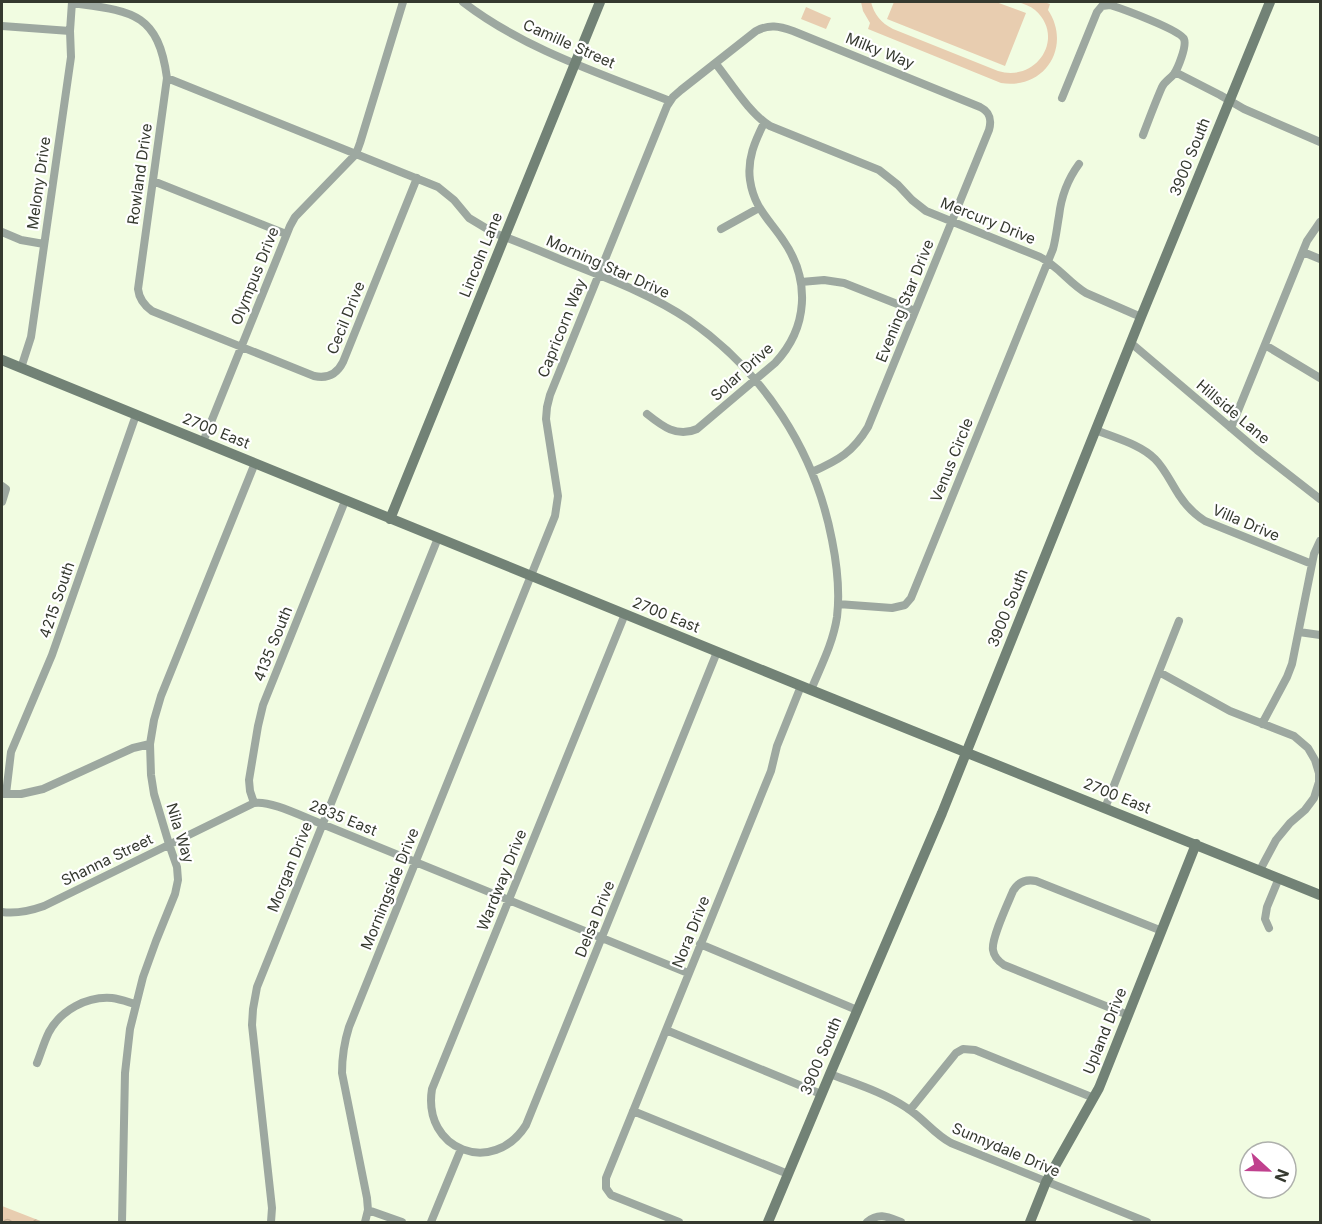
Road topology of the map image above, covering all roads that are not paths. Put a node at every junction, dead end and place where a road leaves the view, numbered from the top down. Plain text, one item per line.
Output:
1 (72, 2) edge
2 (403, 2) edge
3 (463, 2) edge
4 (600, 2) edge
5 (1270, 2) edge
6 (2, 26) edge
7 (70, 31) junction
8 (756, 31) joint
9 (575, 63) junction
10 (716, 63) junction
11 (1175, 72) junction
12 (167, 78) junction
13 (1062, 98) dead end
14 (1230, 100) junction
15 (670, 101) junction
16 (990, 116) joint
17 (764, 123) junction
18 (1143, 135) dead end
19 (1320, 142) edge
20 (356, 154) junction
21 (1079, 164) dead end
22 (417, 178) junction
23 (153, 181) junction
24 (759, 208) junction
25 (952, 221) junction
26 (1320, 222) edge
27 (720, 229) dead end
28 (2, 232) edge
29 (286, 234) junction
30 (504, 237) junction
31 (44, 244) junction
32 (1303, 252) junction
33 (1320, 259) edge
34 (1047, 261) junction
35 (598, 275) junction
36 (801, 282) junction
37 (915, 311) junction
38 (1141, 317) junction
39 (1131, 343) junction
40 (1265, 345) junction
41 (241, 347) junction
42 (2, 360) edge
43 (21, 368) junction
44 (1320, 378) edge
45 (755, 380) junction
46 (647, 414) dead end
47 (136, 415) junction
48 (1231, 429) junction
49 (1096, 430) junction
50 (203, 442) junction
51 (255, 464) junction
52 (812, 472) junction
53 (4, 487) edge
54 (1320, 499) edge
55 (345, 501) junction
56 (2, 502) edge
57 (390, 519) junction
58 (438, 538) junction
59 (1320, 541) edge
60 (1312, 564) junction
61 (531, 576) junction
62 (837, 604) junction
63 (625, 614) junction
64 (1179, 621) dead end
65 (1299, 632) junction
66 (1320, 635) edge
67 (717, 652) junction
68 (1160, 672) junction
69 (806, 688) junction
70 (1262, 724) junction
71 (150, 744) junction
72 (965, 752) junction
73 (4, 794) edge
74 (254, 803) junction
75 (1105, 808) junction
76 (322, 824) junction
77 (169, 844) junction
78 (1196, 844) junction
79 (416, 862) junction
80 (1260, 870) junction
81 (1279, 878) junction
82 (1320, 895) edge
83 (508, 900) junction
84 (2, 912) edge
85 (1269, 928) dead end
86 (1162, 931) junction
87 (602, 939) junction
88 (700, 944) junction
89 (688, 974) junction
90 (135, 1004) junction
91 (857, 1010) junction
92 (1128, 1015) junction
93 (666, 1030) junction
94 (37, 1063) dead end
95 (830, 1074) junction
96 (821, 1094) junction
97 (1094, 1098) junction
98 (910, 1110) junction
99 (633, 1111) junction
100 (461, 1149) junction
101 (788, 1174) junction
102 (1046, 1182) junction
103 (368, 1210) junction
104 (1130, 1219) edge
105 (870, 1220) edge
106 (122, 1222) edge
107 (271, 1222) edge
108 (365, 1222) edge
109 (402, 1222) edge
110 (431, 1222) edge
111 (679, 1222) edge
112 (768, 1222) edge
113 (901, 1222) edge
114 (1030, 1222) edge
115 (1147, 1222) edge

1 - 7 street, Melony Drive
1 - 12 street, Rowland Drive
2 - 20 street, Olympus Drive
3 - 9 street, Camille Street
4 - 9 street, Lincoln Lane
5 - 14 street, 3900 South
6 - 7 street
7 - 31 street, Melony Drive
8 - 10 street, Capricorn Way
8 - 16 street, Milky Way
9 - 15 street, Camille Street
9 - 30 street, Lincoln Lane
10 - 15 street, Capricorn Way
10 - 17 street, Mercury Drive
11 - 13 street
11 - 14 street
11 - 18 street
12 - 20 street, Morning Star Drive
12 - 23 street, Rowland Drive
14 - 19 street
14 - 38 street, 3900 South
15 - 35 street, Capricorn Way
16 - 25 street, Evening Star Drive
17 - 24 street, Solar Drive
17 - 25 street, Mercury Drive
20 - 22 street, Morning Star Drive
20 - 29 street, Olympus Drive
21 - 34 street, Venus Circle
22 - 30 street, Morning Star Drive
22 - 41 street, Cecil Drive
23 - 29 street
23 - 41 street, Rowland Drive
24 - 27 street
24 - 36 street, Solar Drive
25 - 34 street, Mercury Drive
25 - 37 street, Evening Star Drive
26 - 32 street
28 - 31 street
29 - 41 street, Olympus Drive
30 - 35 street, Morning Star Drive
30 - 57 street, Lincoln Lane
31 - 43 street, Melony Drive
32 - 33 street
32 - 40 street
34 - 38 street, Mercury Drive
34 - 62 street, Venus Circle
35 - 45 street, Morning Star Drive
35 - 61 street, Capricorn Way
36 - 37 street
36 - 45 street, Solar Drive
37 - 52 street, Evening Star Drive
38 - 39 street, 3900 South
39 - 48 street, Hillside Lane
39 - 49 street, 3900 South
40 - 44 street
40 - 48 street
41 - 50 street, Olympus Drive
42 - 43 street, 2700 East
43 - 47 street, 2700 East
45 - 46 street, Solar Drive
45 - 52 street, Morning Star Drive
47 - 50 street, 2700 East
47 - 73 street, 4215 South
48 - 54 street, Hillside Lane
49 - 60 street, Villa Drive
49 - 72 street, 3900 South
50 - 51 street, 2700 East
51 - 55 street, 2700 East
51 - 71 street, Nila Way
52 - 62 street, Morning Star Drive
53 - 56 street
55 - 57 street, 2700 East
55 - 74 street, 4135 South
57 - 58 street, 2700 East
58 - 61 street, 2700 East
58 - 76 street, Morgan Drive
59 - 60 street
60 - 65 street
61 - 63 street, 2700 East
61 - 79 street, Morningside Drive
62 - 69 street, Morning Star Drive
63 - 67 street, 2700 East
63 - 83 street, Wardway Drive
64 - 68 street
65 - 66 street
65 - 70 street
67 - 69 street, 2700 East
67 - 87 street, Delsa Drive
68 - 70 street
68 - 75 street
69 - 72 street, 2700 East
69 - 88 street, Nora Drive
70 - 80 street
71 - 73 street
71 - 77 street, Nila Way
72 - 75 street, 2700 East
72 - 91 street, 3900 South
74 - 76 street, 2835 East
74 - 77 street, Shanna Street
75 - 78 street, 2700 East
76 - 79 street, 2835 East
76 - 107 street, Morgan Drive
77 - 84 street, Shanna Street
77 - 90 street, Nila Way
78 - 80 street, 2700 East
78 - 86 street, Upland Drive
79 - 83 street, 2835 East
79 - 103 street, Morningside Drive
80 - 81 street, 2700 East
81 - 82 street, 2700 East
81 - 85 street
83 - 87 street, 2835 East
83 - 100 street, Wardway Drive
86 - 92 street, Upland Drive
86 - 92 street
87 - 89 street, 2835 East
87 - 100 street, Delsa Drive
88 - 89 street, Nora Drive
88 - 91 street
89 - 93 street, Nora Drive
90 - 94 street
90 - 106 street, Nila Way
91 - 95 street, 3900 South
92 - 97 street, Upland Drive
93 - 96 street
93 - 99 street, Nora Drive
95 - 96 street, 3900 South
95 - 98 street, Sunnydale Drive
96 - 101 street, 3900 South
97 - 98 street
97 - 102 street, Upland Drive
98 - 102 street, Sunnydale Drive
99 - 101 street
99 - 111 street, Nora Drive
100 - 110 street
101 - 112 street, 3900 South
102 - 104 street, Sunnydale Drive
102 - 114 street, Upland Drive
103 - 108 street, Morningside Drive
103 - 109 street
104 - 115 street, Sunnydale Drive
105 - 113 street

